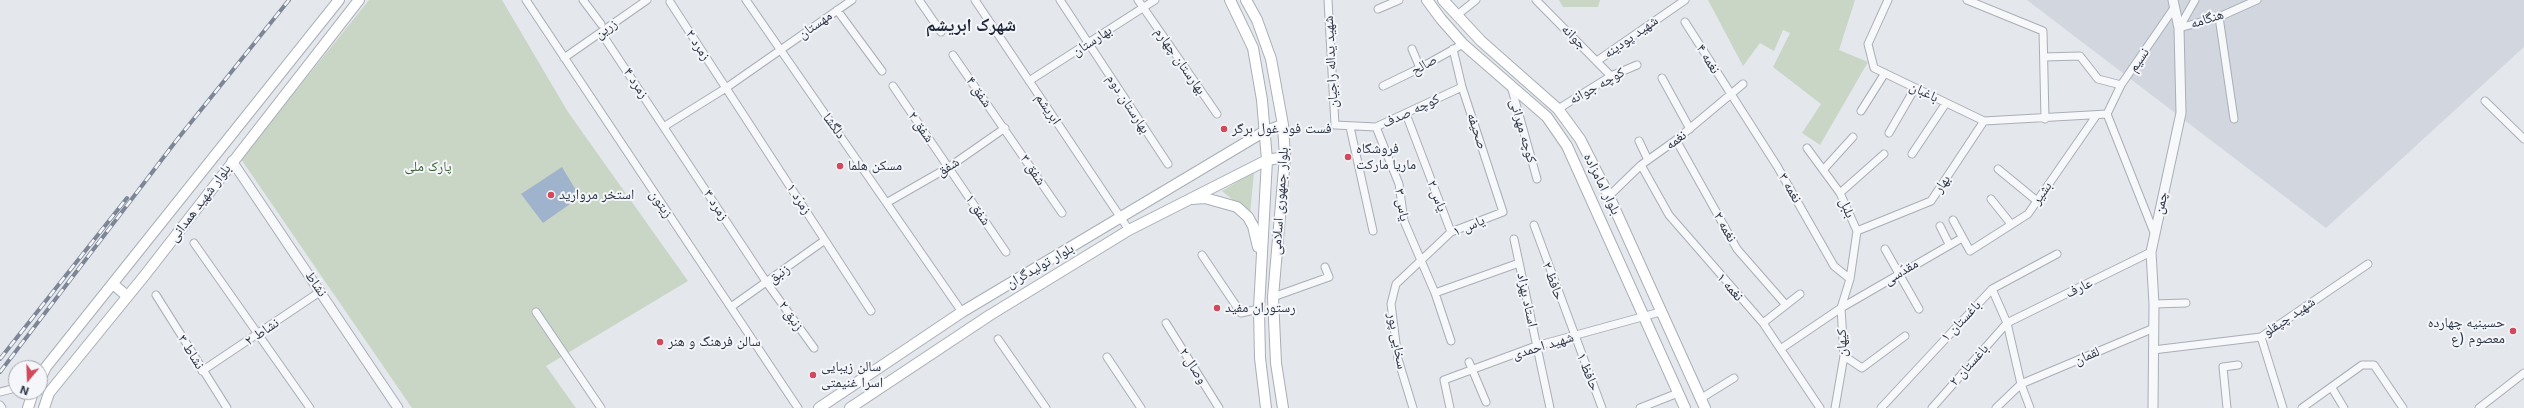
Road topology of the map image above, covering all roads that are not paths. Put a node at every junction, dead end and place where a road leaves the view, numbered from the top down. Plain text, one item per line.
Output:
1 (338, 0) edge
2 (359, 0) edge
3 (526, 0) edge
4 (583, 0) edge
5 (648, 0) edge
6 (746, 0) edge
7 (852, 0) edge
8 (919, 0) edge
9 (975, 0) edge
10 (1060, 0) edge
11 (1138, 0) edge
12 (1155, 0) edge
13 (1230, 0) edge
14 (1246, 0) edge
15 (1328, 0) edge
16 (1399, 0) edge
17 (1427, 0) edge
18 (1443, 0) edge
19 (1476, 0) edge
20 (1536, 0) edge
21 (1685, 0) edge
22 (1888, 0) edge
23 (1967, 0) edge
24 (2195, 0) edge
25 (2257, 0) edge
26 (670, 2) dead end
27 (2173, 4) edge
28 (1143, 7) junction
29 (1378, 9) dead end
30 (837, 10) junction
31 (1456, 16) junction
32 (2219, 17) junction
33 (1685, 22) dead end
34 (601, 24) dead end
35 (2179, 28) junction
36 (941, 32) dead end
37 (606, 40) dead end
38 (1089, 44) junction
39 (1464, 44) junction
40 (1412, 48) dead end
41 (1452, 49) junction
42 (779, 51) junction
43 (953, 55) dead end
44 (2044, 57) junction
45 (564, 58) junction
46 (1597, 61) junction
47 (1637, 65) dead end
48 (1420, 68) junction
49 (882, 70) dead end
50 (1885, 73) junction
51 (1611, 76) junction
52 (1662, 78) dead end
53 (1029, 81) junction
54 (1510, 84) junction
55 (1743, 84) dead end
56 (2122, 85) junction
57 (892, 86) dead end
58 (1383, 86) dead end
59 (1462, 87) junction
60 (726, 88) junction
61 (1915, 88) junction
62 (1731, 95) junction
63 (2485, 101) dead end
64 (1946, 103) junction
65 (1558, 108) junction
66 (1861, 111) dead end
67 (1217, 114) dead end
68 (1406, 114) junction
69 (2107, 114) junction
70 (2096, 116) junction
71 (2045, 118) junction
72 (2234, 119) dead end
73 (1984, 121) junction
74 (1283, 125) junction
75 (1335, 125) joint
76 (666, 126) junction
77 (1350, 127) junction
78 (1376, 127) junction
79 (1005, 128) junction
80 (1690, 129) junction
81 (1265, 131) junction
82 (1889, 133) dead end
83 (1853, 137) dead end
84 (2524, 139) edge
85 (1676, 140) junction
86 (1639, 141) dead end
87 (1806, 148) dead end
88 (1884, 154) dead end
89 (1912, 154) dead end
90 (1285, 157) junction
91 (1266, 160) junction
92 (1648, 160) junction
93 (232, 162) junction
94 (1168, 164) dead end
95 (1642, 165) junction
96 (949, 167) junction
97 (1824, 169) junction
98 (1998, 169) dead end
99 (1536, 178) dead end
100 (1840, 193) junction
101 (1609, 196) junction
102 (1991, 199) dead end
103 (1186, 200) junction
104 (2037, 201) junction
105 (888, 202) junction
106 (1503, 212) joint
107 (1062, 213) dead end
108 (1121, 218) junction
109 (1953, 220) dead end
110 (2011, 224) junction
111 (1534, 225) dead end
112 (1940, 226) dead end
113 (1129, 230) junction
114 (1373, 231) dead end
115 (1857, 231) junction
116 (1451, 232) junction
117 (2155, 235) junction
118 (1962, 238) junction
119 (1514, 239) dead end
120 (825, 240) junction
121 (194, 243) dead end
122 (1948, 244) junction
123 (1885, 249) dead end
124 (1006, 252) dead end
125 (2151, 252) junction
126 (2057, 254) dead end
127 (1202, 255) dead end
128 (1420, 260) junction
129 (1261, 262) junction
130 (1519, 263) junction
131 (2368, 264) dead end
132 (1325, 267) dead end
133 (1899, 273) junction
134 (1850, 279) junction
135 (767, 283) junction
136 (113, 284) junction
137 (1992, 289) junction
138 (321, 291) junction
139 (1435, 293) junction
140 (1800, 294) dead end
141 (128, 296) junction
142 (156, 296) dead end
143 (1273, 297) junction
144 (2186, 303) dead end
145 (2154, 304) junction
146 (1786, 305) junction
147 (731, 307) junction
148 (1841, 308) junction
149 (1259, 309) junction
150 (1919, 309) dead end
151 (871, 311) dead end
152 (536, 312) dead end
153 (962, 312) junction
154 (1660, 312) junction
155 (1644, 318) junction
156 (1166, 323) dead end
157 (1763, 323) junction
158 (2007, 323) junction
159 (2154, 328) junction
160 (259, 335) junction
161 (1573, 336) junction
162 (1905, 336) dead end
163 (2261, 337) junction
164 (998, 339) dead end
165 (1450, 341) dead end
166 (1536, 346) junction
167 (814, 348) dead end
168 (1782, 348) junction
169 (2153, 350) junction
170 (1844, 356) junction
171 (1107, 357) dead end
172 (1469, 362) dead end
173 (48, 364) edge
174 (2238, 365) dead end
175 (1471, 370) junction
176 (202, 371) junction
177 (2524, 373) edge
178 (1734, 378) dead end
179 (2021, 384) junction
180 (2332, 388) junction
181 (1678, 392) junction
182 (1486, 402) dead end
183 (1702, 403) edge
184 (0, 405) edge
185 (2, 408) edge
186 (44, 408) edge
187 (227, 408) edge
188 (310, 408) edge
189 (398, 408) edge
190 (601, 408) edge
191 (798, 408) edge
192 (819, 408) edge
193 (850, 408) edge
194 (1046, 408) edge
195 (1141, 408) edge
196 (1219, 408) edge
197 (1266, 408) edge
198 (1283, 408) edge
199 (1413, 408) edge
200 (1450, 408) edge
201 (1550, 408) edge
202 (1602, 408) edge
203 (1640, 408) edge
204 (1685, 408) edge
205 (1820, 408) edge
206 (1835, 408) edge
207 (1881, 408) edge
208 (1932, 408) edge
209 (1996, 408) edge
210 (2030, 408) edge
211 (2153, 408) edge
212 (2227, 408) edge
213 (2283, 408) edge
214 (2302, 408) edge
215 (2344, 408) edge
216 (2403, 408) edge
217 (2479, 408) edge

1 - 136 main road, بلوار شهید همدانی
2 - 93 main road, بلوار شهید همدانی
3 - 45 street, زیتون
4 - 34 street
5 - 45 street, زرین
6 - 42 street, دلگشا
7 - 30 street, مهستان
8 - 36 street
9 - 53 street, ابریشم
10 - 38 street, بهارستان دوم
11 - 28 street, بهارستان چهارم
12 - 28 street, بهارستان
13 - 81 main road, بلوار جمهوری اسلامی
14 - 74 main road, بلوار جمهوری اسلامی
15 - 75 street, شهید یداله راجیان
16 - 29 street
17 - 39 main road, بلوار امامزاده
18 - 31 main road, بلوار امامزاده
19 - 31 street
20 - 46 street, جوانه
21 - 46 street, شهید پودینه
22 - 50 street, باغبان
23 - 44 street
24 - 35 street
25 - 32 street, هنگامه
26 - 60 street, زمرد ۲
27 - 35 street, چمن
27 - 56 street, نسیم
28 - 38 street, بهارستان
28 - 67 street, بهارستان چهارم
30 - 42 street, مهستان
30 - 49 street
31 - 65 main road, بلوار امامزاده
32 - 35 street, هنگامه
32 - 72 street
33 - 62 street, نغمه ۴
35 - 117 street, چمن
37 - 76 street, زمرد ۴
38 - 53 street, بهارستان
38 - 94 street, بهارستان دوم
39 - 41 street, صالح
39 - 54 main road, بلوار امامزاده
40 - 48 street
41 - 48 street, صالح
41 - 59 street, صحیفه
42 - 60 street, مهستان
42 - 105 street, دلگشا
43 - 79 street, شفق ۴
44 - 56 street
44 - 71 street
45 - 147 street, زیتون
46 - 51 street, جوانه
47 - 51 street, کوچه جوانه
48 - 58 street, صالح
50 - 61 street, باغبان
50 - 66 street
51 - 65 street, کوچه جوانه
52 - 80 street
53 - 108 street, ابریشم
54 - 99 street, کوچه مهرانی
54 - 155 main road, بلوار امامزاده
55 - 62 street, نغمه
56 - 69 street, نسیم
57 - 96 street, شفق ۲
59 - 68 street, کوچه صدف
59 - 106 street, صحیفه
60 - 76 street, مهستان
60 - 120 street, زمرّد ۱
61 - 64 street, باغبان
61 - 82 street
62 - 80 street, نغمه
62 - 134 street, نغمه ۳
63 - 84 street
64 - 73 street, باغبان
64 - 89 street
65 - 101 main road, بلوار امامزاده
68 - 78 street, کوچه صدف
68 - 116 street, یاس ۲
69 - 70 street, باغبان
69 - 117 street
70 - 71 street, باغبان
70 - 104 street, بشیر
71 - 73 street, باغبان
73 - 115 street, بهار
74 - 81 main road, بلوار تولیدگران
74 - 90 main road, بلوار جمهوری اسلامی
75 - 77 street, کوچه صدف
76 - 135 street, زمرد ۳
77 - 78 street, کوچه صدف
77 - 114 street
78 - 128 street, یاس ۳
79 - 96 street, شفق
79 - 107 street, شفق ۳
80 - 85 street, نغمه
81 - 91 main road, بلوار جمهوری اسلامی
81 - 108 main road, بلوار تولیدگران
83 - 97 street
85 - 92 street, نغمه
85 - 146 street, نغمه ۲
86 - 92 street
87 - 97 street, بلبل
88 - 100 street
90 - 91 main road, بلوار تولیدگران
90 - 143 main road, بلوار جمهوری اسلامی
91 - 103 main road, بلوار تولیدگران
91 - 129 main road, بلوار جمهوری اسلامی
92 - 95 street, نغمه
93 - 138 street, نشاط
93 - 141 main road, بلوار شهید همدانی
95 - 101 street, نغمه
95 - 157 street, نغمه ۱
96 - 105 street, شفق
96 - 124 street, شفق ۱
97 - 100 street, بلبل
98 - 104 street
100 - 115 street, بلبل
101 - 154 main road, بلوار امامزاده
102 - 110 street
103 - 113 main road, بلوار تولیدگران
103 - 129 main road
104 - 110 street, بشیر
105 - 153 street, دلگشا
106 - 116 street, یاس ۱
108 - 113 street, ابریشم
108 - 153 main road, بلوار تولیدگران
109 - 118 street
110 - 118 street, بشیر
111 - 161 street, حافظ ۲
112 - 122 street
113 - 193 main road, بلوار تولیدگران
115 - 134 street, بلبل
116 - 128 street, یاس ۱
117 - 125 street, چمن
118 - 122 street, مقدّسی
119 - 130 street, استاد بهزاد
120 - 135 street, زنبق
120 - 151 street, زمرّد ۱
121 - 160 street
122 - 133 street, مقدّسی
123 - 133 street
125 - 145 street, چمن
125 - 158 street, عارف
126 - 137 street, باغستان ۱
127 - 149 street
128 - 139 street, یاس ۳
128 - 199 street, سخایی پور
129 - 149 main road, بلوار جمهوری اسلامی
130 - 139 street
130 - 166 street, استاد بهزاد
131 - 163 street, شهید چپقلو
132 - 143 street
133 - 148 street, مقدّسی
133 - 150 street
134 - 148 street, کیهان
135 - 147 street, زنبق
135 - 167 street, زنبق ۲
136 - 141 main road
136 - 173 main road, بلوار شهید همدانی
137 - 158 street
137 - 207 street, باغستان ۱
138 - 160 street, نشاط ۲
138 - 189 street, نشاط
139 - 165 street, یاس ۳
140 - 146 street
141 - 186 main road, بلوار شهید همدانی
142 - 176 street, نشاط ۳
143 - 198 main road, بلوار جمهوری اسلامی
144 - 145 street
145 - 159 street, چمن
146 - 157 street
147 - 191 street, زیتون
148 - 168 street, مقدّسی
148 - 170 street, کیهان
149 - 197 main road, بلوار جمهوری اسلامی
152 - 190 street
153 - 192 main road, بلوار تولیدگران
154 - 155 street, شهید احمدی
154 - 183 main road, بلوار امامزاده
155 - 161 street, شهید احمدی
155 - 181 main road, بلوار امامزاده
156 - 196 street, وصال ۲
157 - 168 street, نغمه ۱
158 - 179 street
158 - 208 street, باغستان ۲
159 - 169 street, چمن
159 - 179 street, لقمان
160 - 176 street, نشاط ۲
160 - 188 street
161 - 166 street, شهید احمدی
161 - 202 street, حافظ ۱
162 - 170 street
163 - 169 street, شهید چپقلو
163 - 213 street
164 - 194 street
166 - 175 street, شهید احمدی
166 - 201 street, استاد بهزاد
168 - 205 street, نغمه ۱
169 - 211 street, چمن
170 - 206 street, کیهان
171 - 195 street
172 - 175 street
174 - 212 street
175 - 182 street
175 - 200 street, شهید احمدی
176 - 187 street, نشاط ۳
177 - 217 street
178 - 183 street
179 - 209 street
179 - 210 street
180 - 214 street
180 - 215 street
180 - 216 street
181 - 203 street
181 - 204 main road, بلوار امامزاده
184 - 185 street

